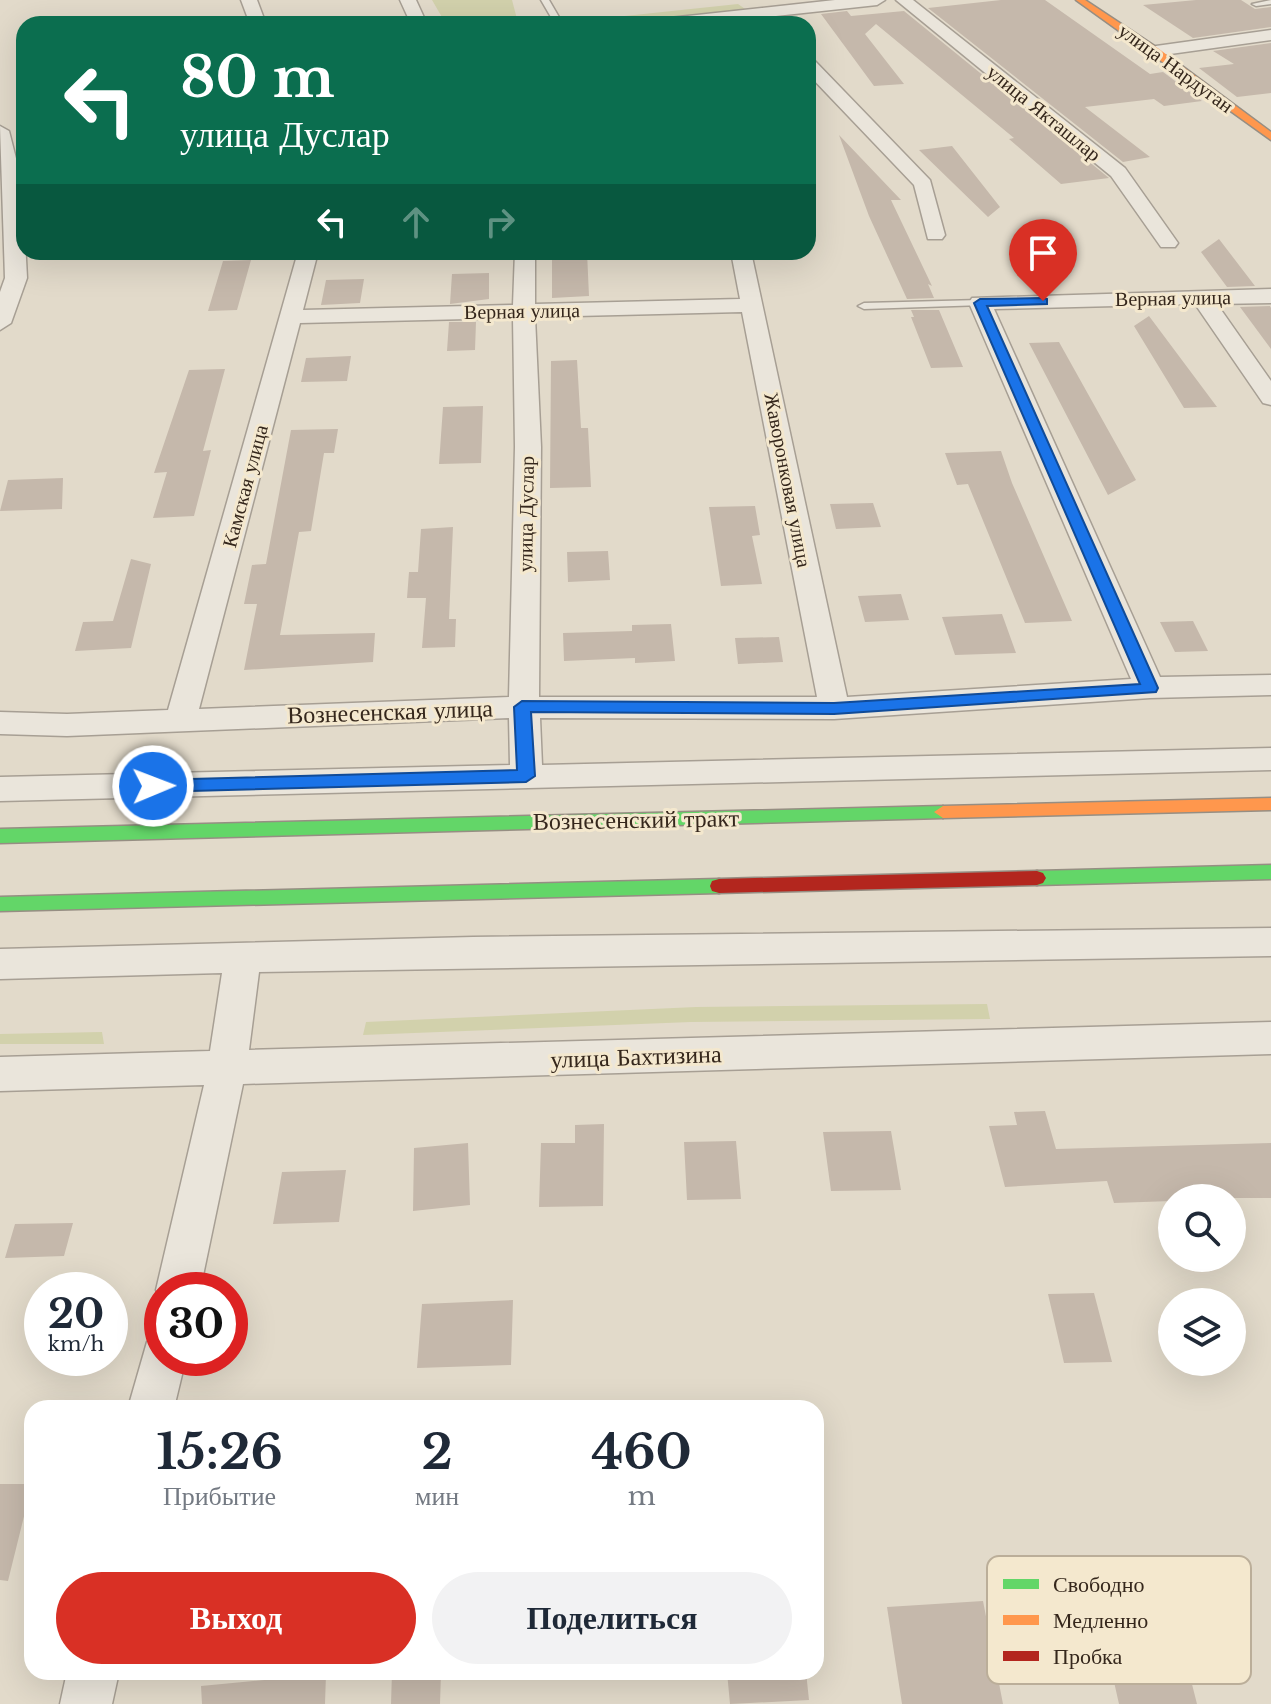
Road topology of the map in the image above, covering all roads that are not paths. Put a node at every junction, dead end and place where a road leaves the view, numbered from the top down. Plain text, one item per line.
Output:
1 (745, 0) edge
2 (877, 0) edge
3 (904, 0) edge
4 (1080, 0) edge
5 (1271, 2) edge
6 (1256, 4) dead end
7 (762, 16) edge
8 (777, 16) edge
9 (1271, 35) edge
10 (1156, 51) junction
11 (816, 72) edge
12 (0, 131) edge
13 (1271, 137) edge
14 (935, 235) dead end
15 (1168, 243) dead end
16 (306, 260) edge
17 (525, 260) edge
18 (743, 260) edge
19 (1271, 296) edge
20 (1201, 297) junction
21 (980, 303) junction
22 (752, 305) junction
23 (864, 306) dead end
24 (522, 311) junction
25 (291, 317) junction
26 (0, 323) edge
27 (1271, 398) edge
28 (1271, 685) edge
29 (1150, 688) junction
30 (522, 707) junction
31 (834, 708) junction
32 (181, 719) junction
33 (0, 723) edge
34 (1271, 759) edge
35 (526, 776) junction
36 (0, 789) edge
37 (1271, 804) edge
38 (0, 836) edge
39 (1271, 872) edge
40 (0, 904) edge
41 (1271, 942) edge
42 (243, 957) junction
43 (0, 964) edge
44 (1271, 1038) edge
45 (227, 1068) junction
46 (0, 1074) edge
47 (182, 1272) edge
48 (159, 1376) edge
49 (153, 1400) edge
50 (91, 1680) edge
51 (86, 1704) edge

1 - 7 street
2 - 8 street
3 - 15 street, улица Якташлар
4 - 10 main road, улица Нардуган
5 - 6 lane
9 - 10 street
10 - 13 main road, улица Нардуган
11 - 14 street
12 - 26 street
16 - 25 street, Камская улица
17 - 24 street, улица Дуслар
18 - 22 street, Жаворонковая улица
19 - 20 street, Верная улица
20 - 21 street, Верная улица
20 - 27 street
21 - 23 lane
21 - 29 street
22 - 24 street, Верная улица
22 - 31 street, Жаворонковая улица
24 - 25 street, Верная улица
24 - 30 street, улица Дуслар
25 - 32 street, Камская улица
28 - 29 street, Вознесенская улица
29 - 31 street, Вознесенская улица
30 - 31 street, Вознесенская улица
30 - 32 street, Вознесенская улица
30 - 35 street, улица Дуслар
32 - 33 street, Вознесенская улица
34 - 35 street
35 - 36 street
37 - 38 main road, Вознесенский тракт
39 - 40 main road
41 - 42 street
42 - 43 street
42 - 45 street
44 - 45 street, улица Бахтизина
45 - 46 street, улица Бахтизина
45 - 47 street
48 - 49 street
50 - 51 street

